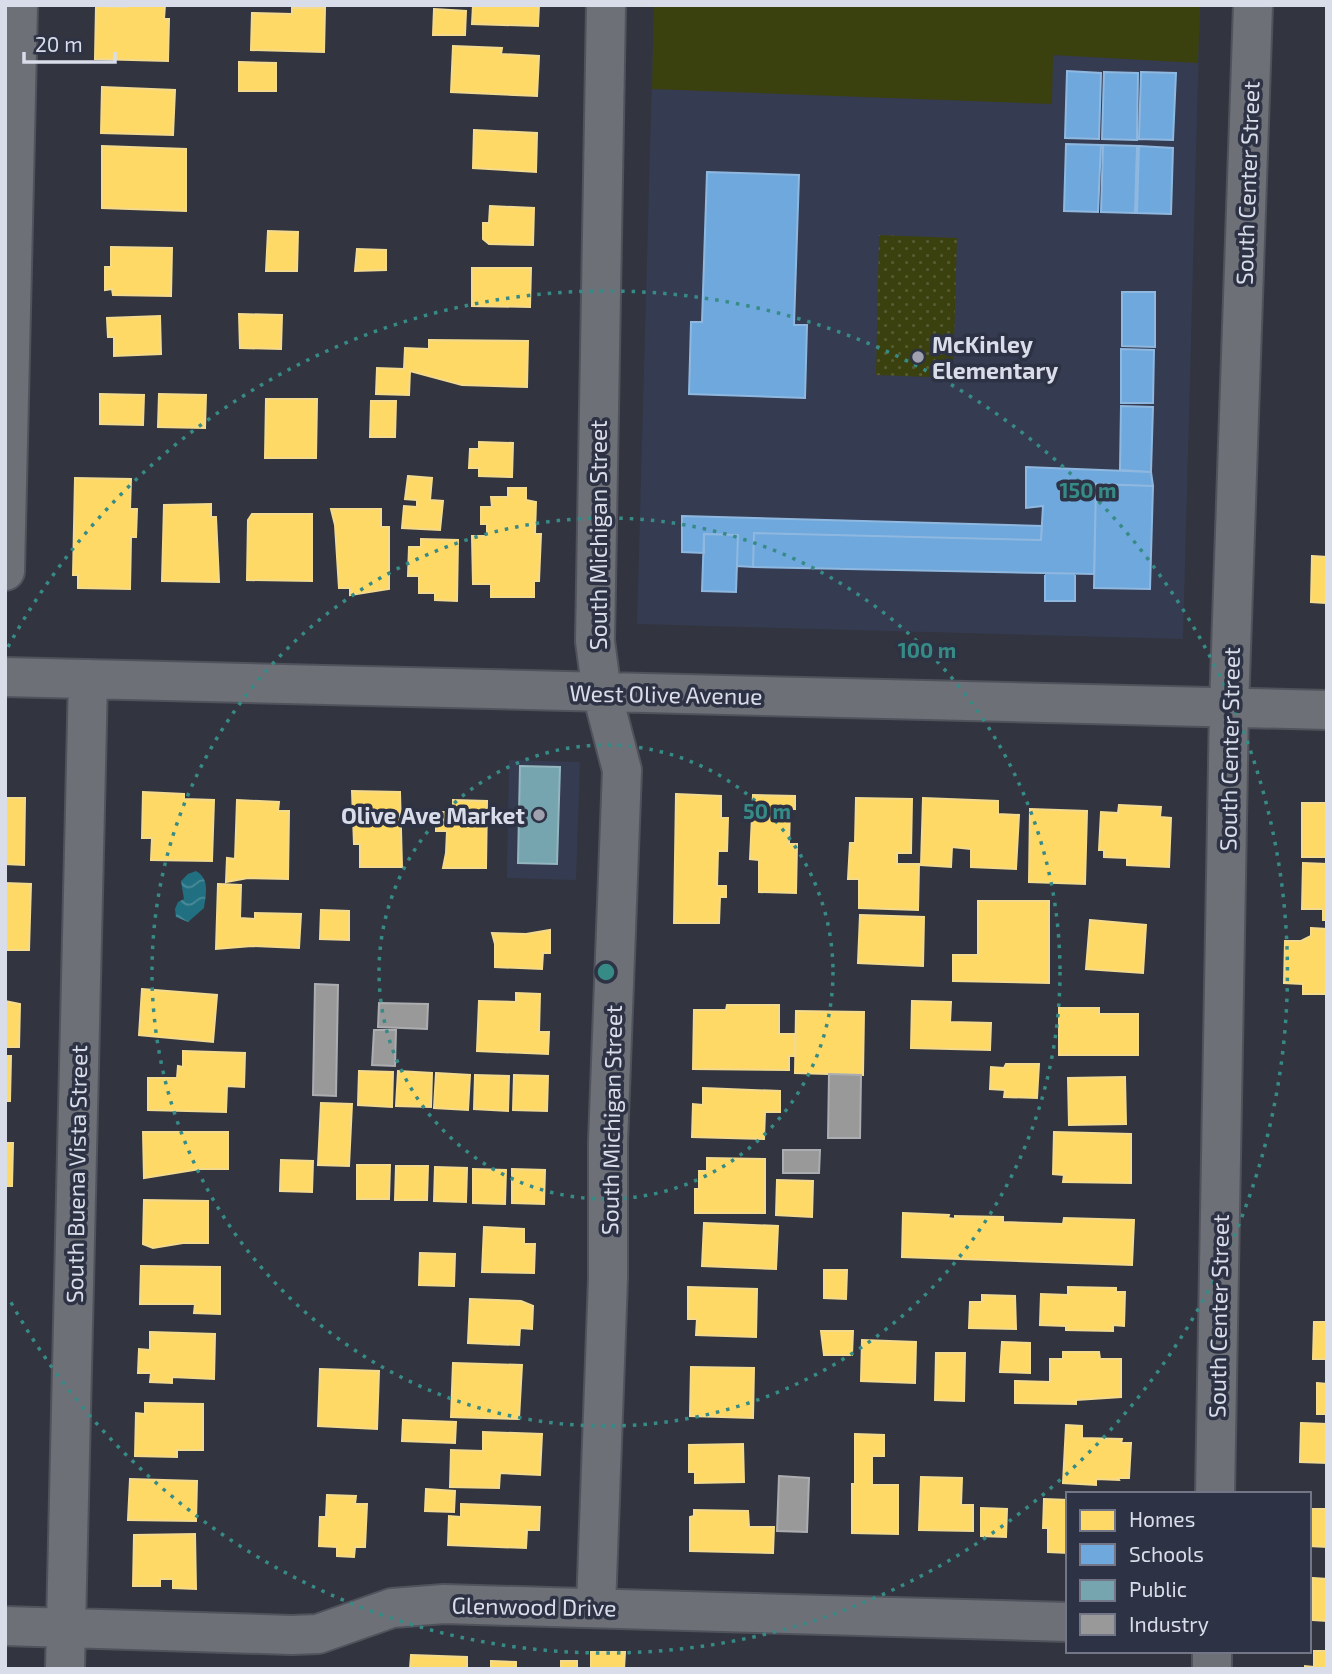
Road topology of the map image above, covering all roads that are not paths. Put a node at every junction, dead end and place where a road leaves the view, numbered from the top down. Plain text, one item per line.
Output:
1 (18, 5) edge
2 (606, 5) edge
3 (1253, 5) edge
4 (5, 571) edge
5 (5, 677) edge
6 (88, 678) junction
7 (602, 693) junction
8 (1229, 708) junction
9 (1327, 710) edge
10 (1215, 1492) edge
11 (596, 1607) junction
12 (1066, 1622) edge
13 (5, 1626) edge
14 (66, 1628) junction
15 (65, 1669) edge

1 - 4 street
2 - 7 street, South Michigan Street
3 - 8 street, South Center Street
5 - 6 street, West Olive Avenue
6 - 7 street, West Olive Avenue
6 - 14 street, South Buena Vista Street
7 - 8 street, West Olive Avenue
7 - 11 street, South Michigan Street
8 - 9 street, West Olive Avenue
8 - 10 street, South Center Street
11 - 12 street, Glenwood Drive
11 - 14 street, Glenwood Drive
13 - 14 street, Glenwood Drive
14 - 15 street, South Buena Vista Street

